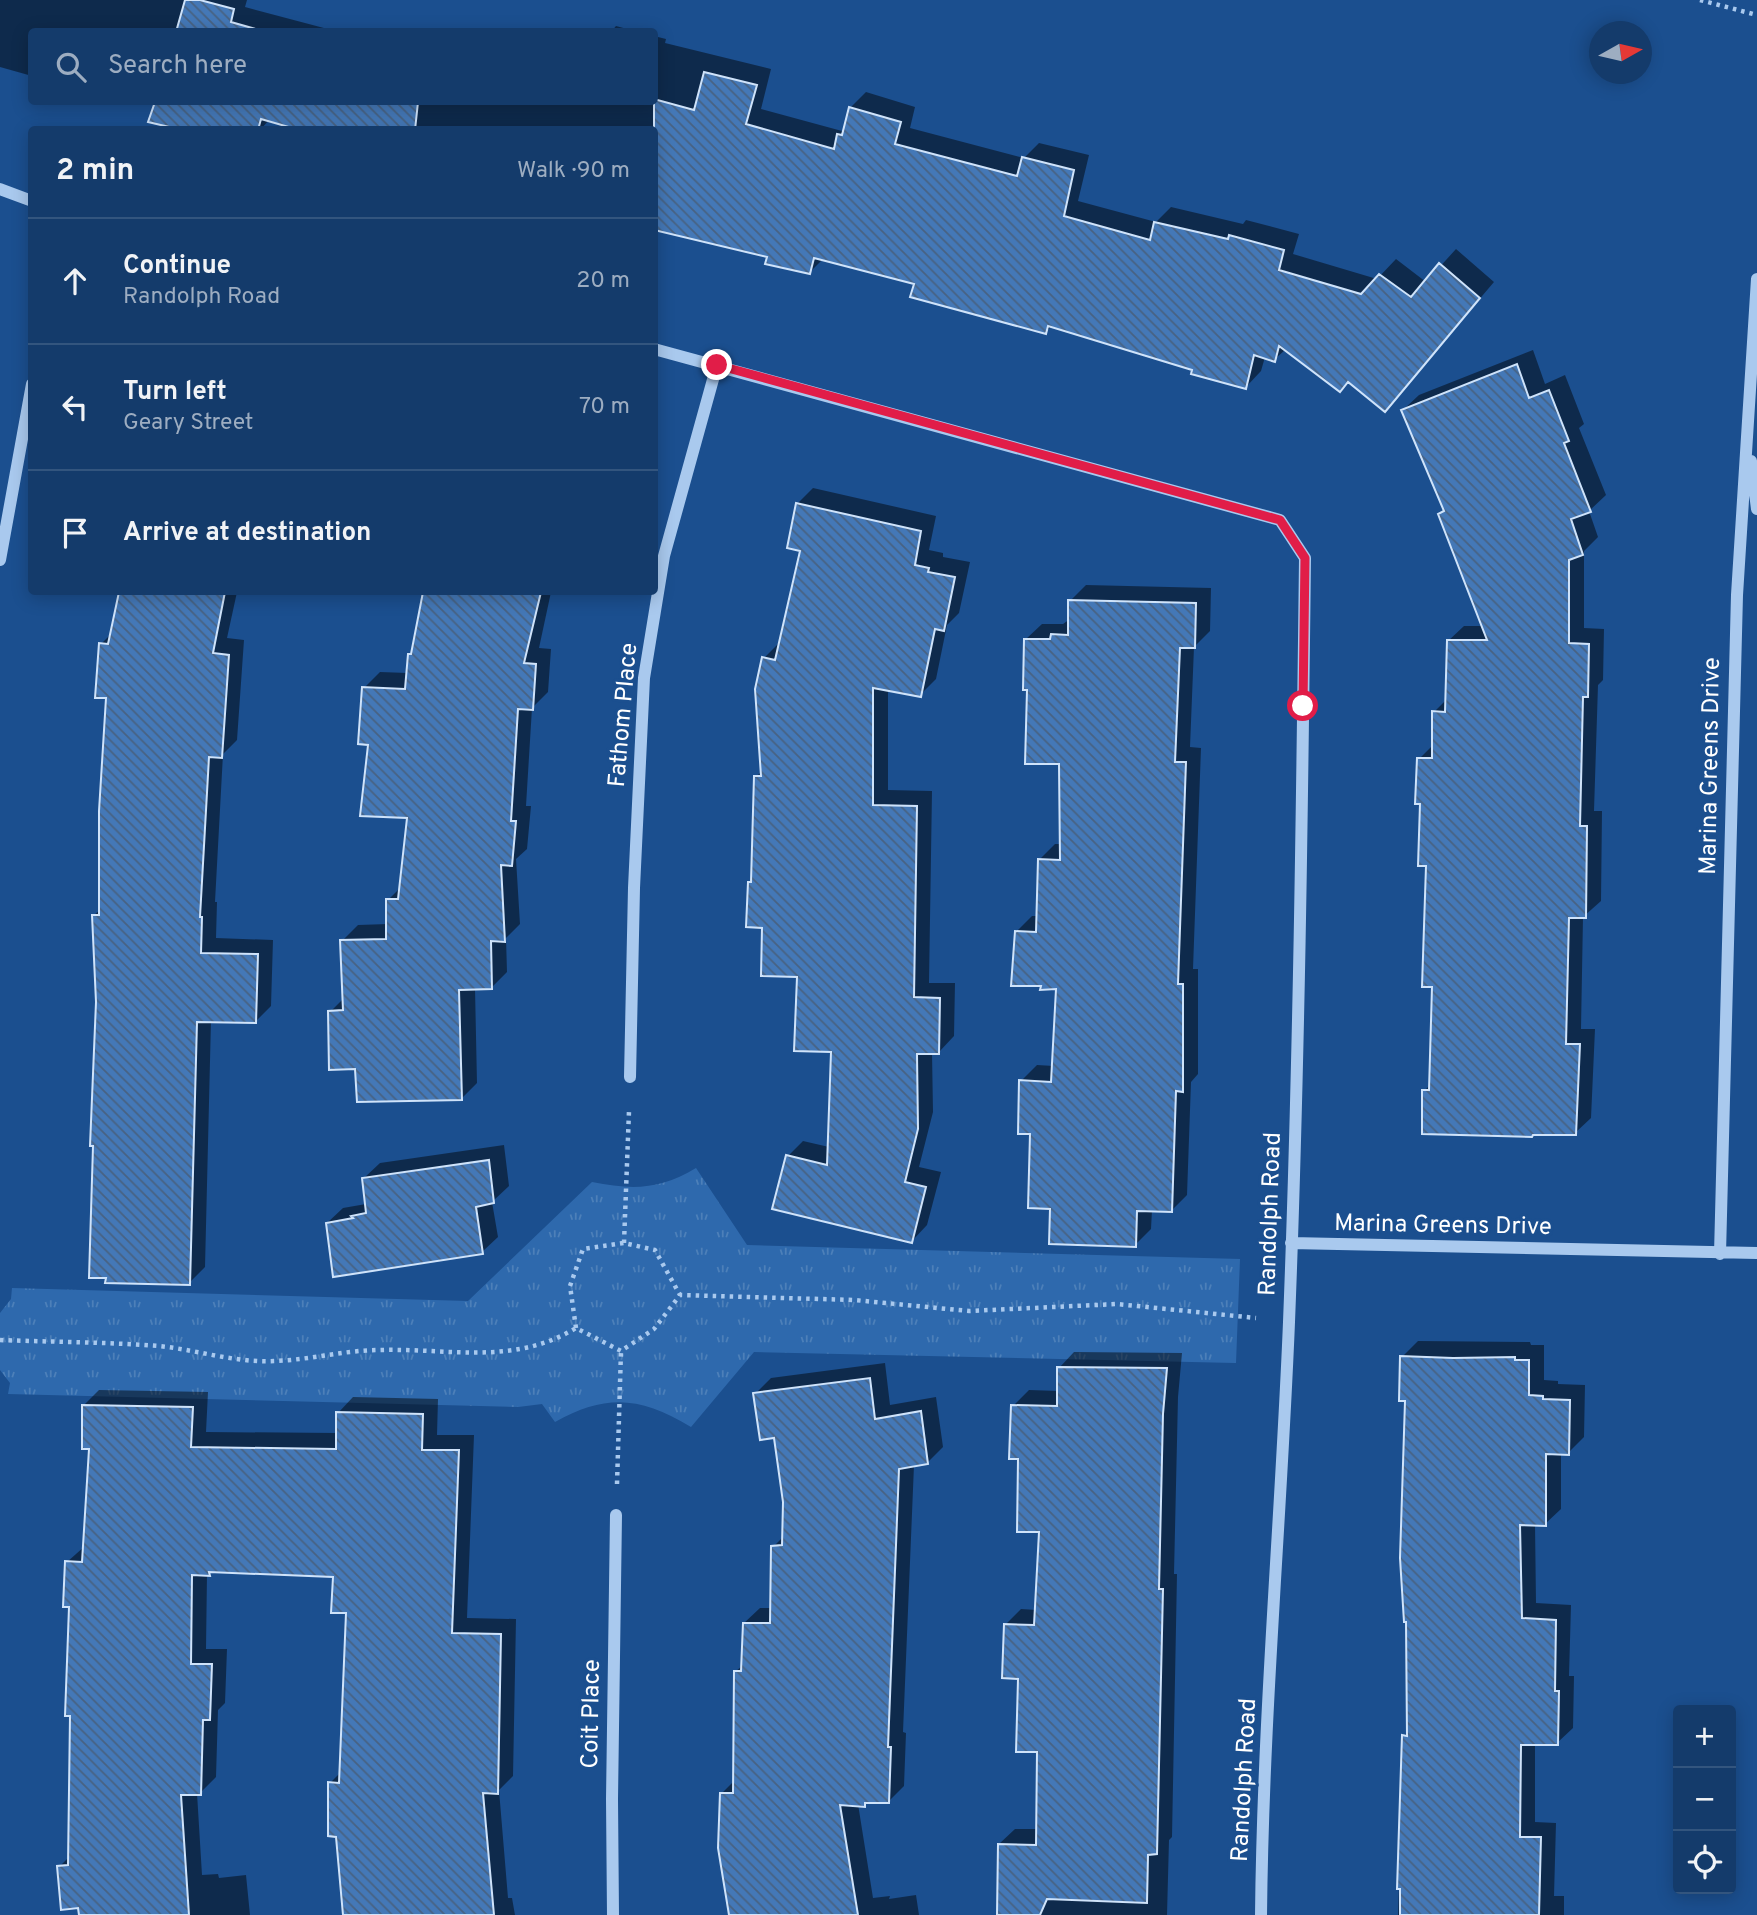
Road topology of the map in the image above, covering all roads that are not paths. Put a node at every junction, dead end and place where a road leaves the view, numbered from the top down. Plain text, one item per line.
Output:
1 (0, 189) edge
2 (28, 200) edge
3 (1757, 279) edge
4 (658, 350) edge
5 (717, 365) junction
6 (28, 406) edge
7 (1747, 429) junction
8 (1757, 509) edge
9 (0, 560) edge
10 (658, 593) edge
11 (658, 595) edge
12 (630, 1077) road end
13 (1291, 1243) junction
14 (1757, 1253) edge
15 (1720, 1254) junction
16 (617, 1515) road end
17 (613, 1915) edge
18 (1261, 1915) edge

1 - 2 street
3 - 7 street, Marina Greens Drive
4 - 5 street
5 - 10 street, Fathom Place
5 - 13 street, Randolph Road
6 - 9 street
7 - 8 street
7 - 15 street, Marina Greens Drive
11 - 12 street, Fathom Place
13 - 15 street, Marina Greens Drive
13 - 18 street, Randolph Road
14 - 15 street, Marina Greens Drive
16 - 17 street, Coit Place

